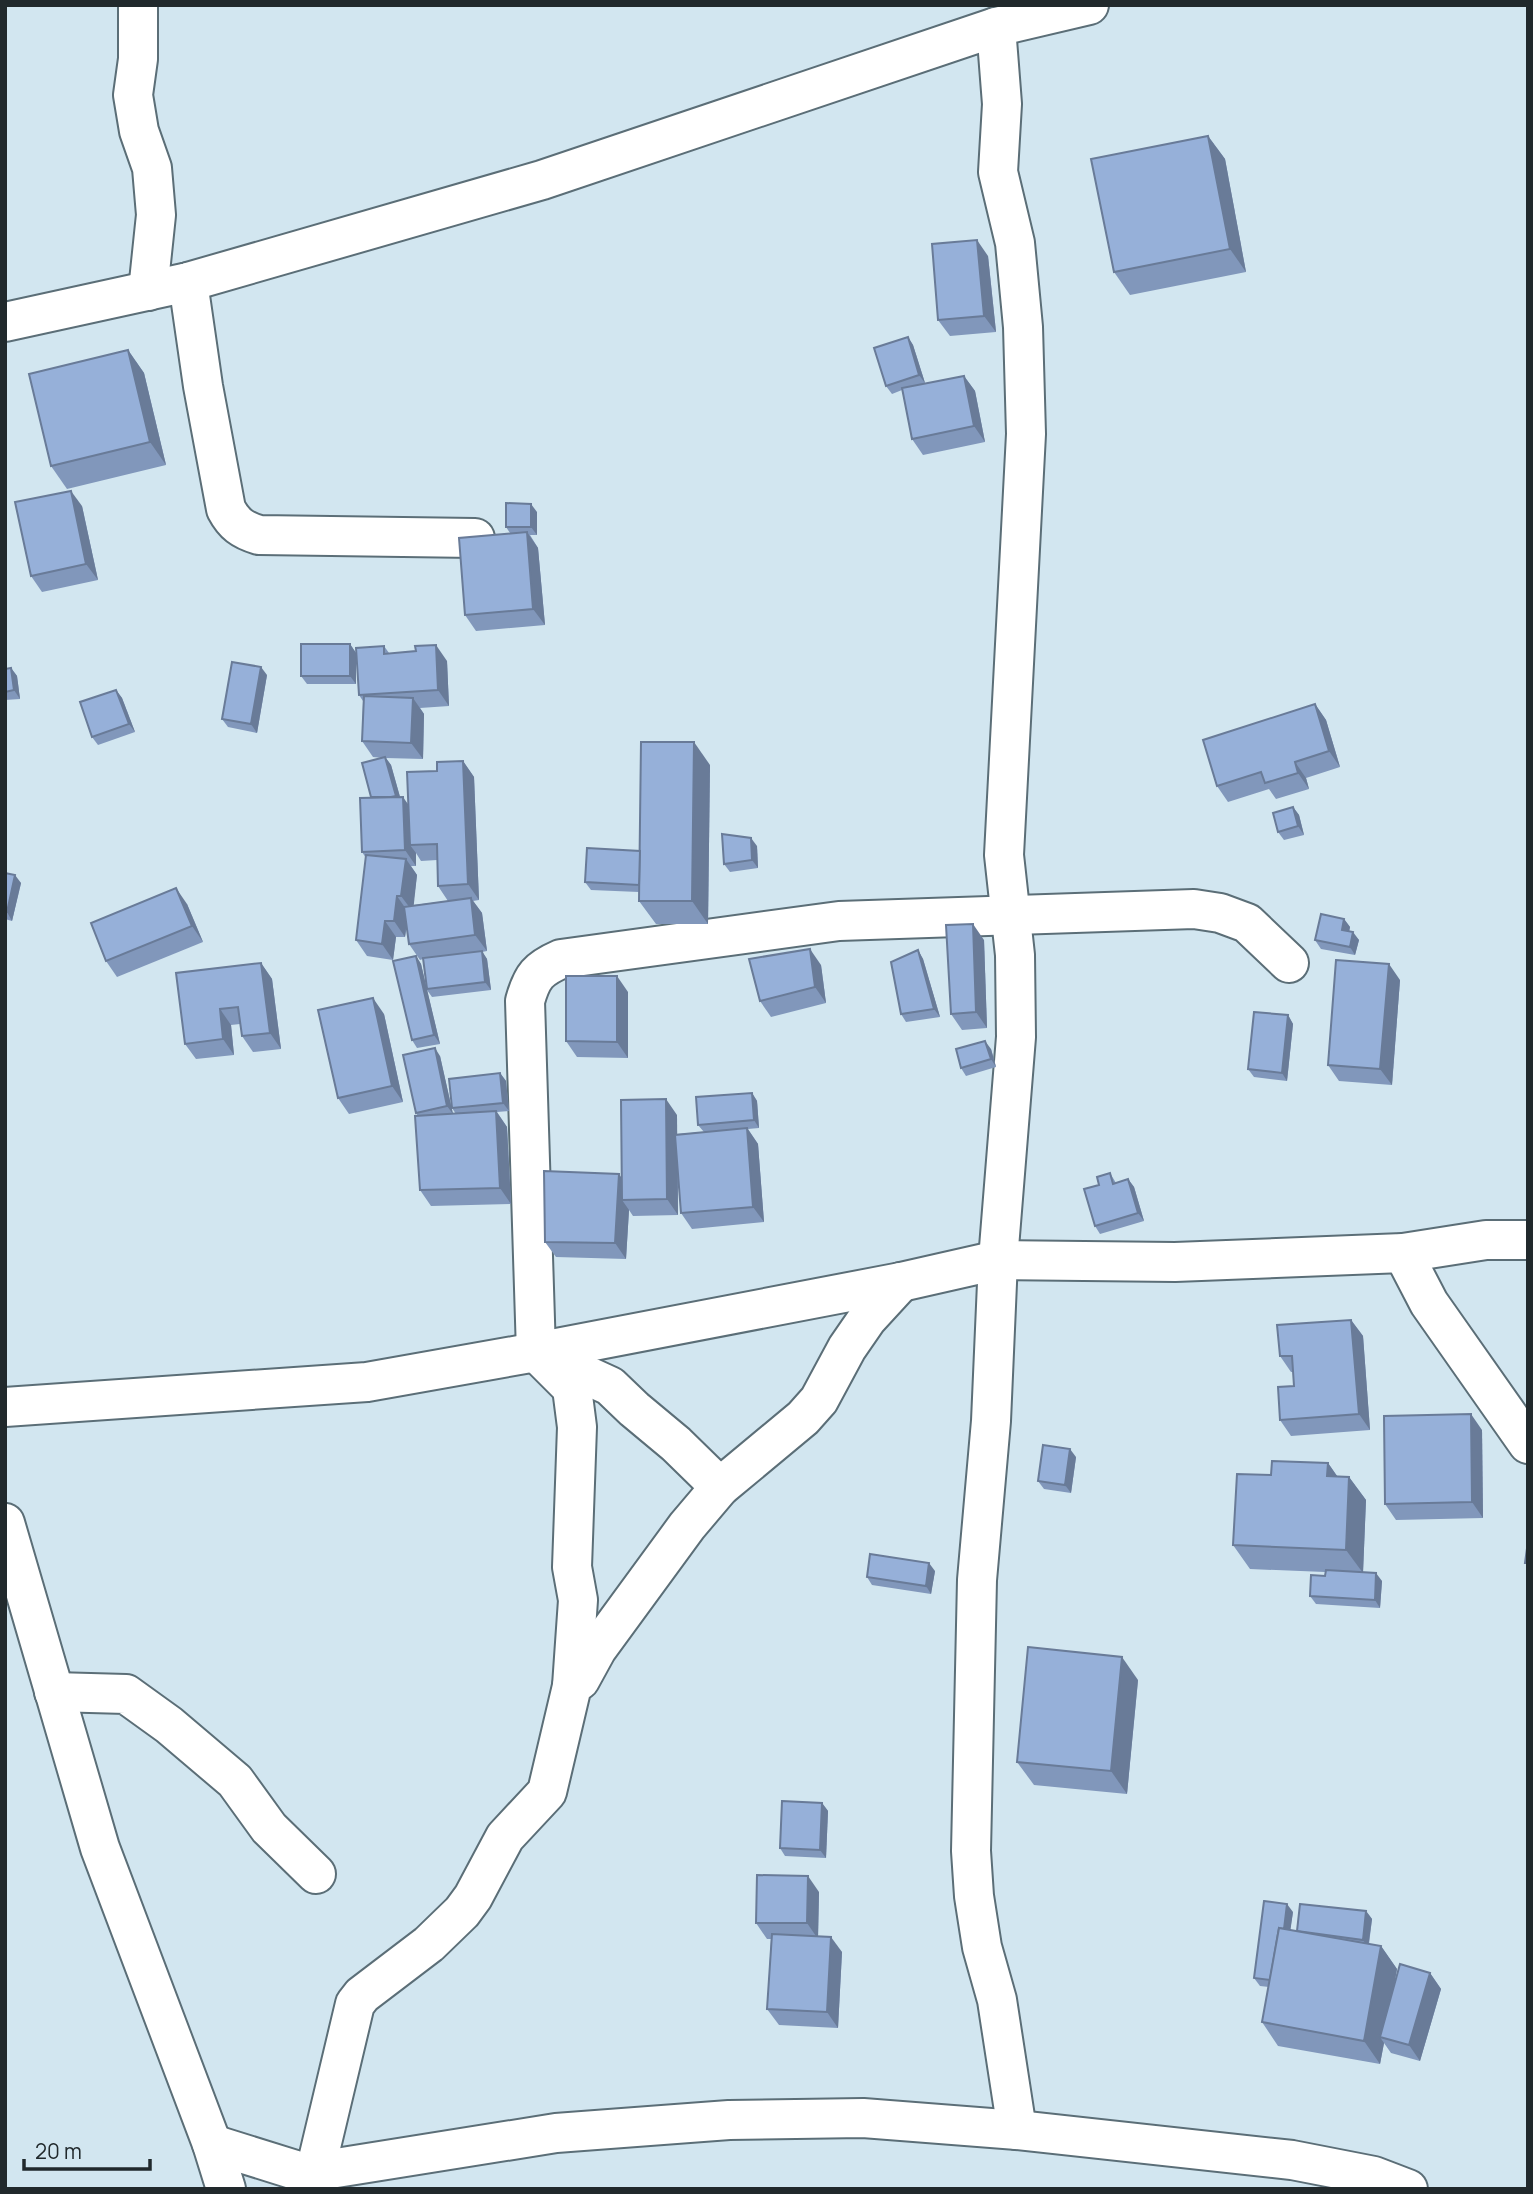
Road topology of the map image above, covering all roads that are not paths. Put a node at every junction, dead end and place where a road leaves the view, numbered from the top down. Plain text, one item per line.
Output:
1 (138, 5) edge
2 (1089, 5) edge
3 (996, 27) junction
4 (188, 282) junction
5 (148, 291) junction
6 (5, 322) edge
7 (475, 538) edge
8 (1011, 914) junction
9 (1289, 963) dead end
10 (1528, 1240) edge
11 (1403, 1253) junction
12 (998, 1260) junction
13 (901, 1282) junction
14 (536, 1352) junction
15 (5, 1407) edge
16 (1528, 1444) edge
17 (720, 1487) junction
18 (5, 1522) edge
19 (572, 1686) junction
20 (54, 1692) junction
21 (316, 1874) dead end
22 (1017, 2130) junction
23 (212, 2144) junction
24 (304, 2178) edge
25 (226, 2189) edge
26 (1408, 2189) edge

1 - 5 street
2 - 3 street
3 - 4 street
3 - 8 street
4 - 5 street
4 - 7 street
5 - 6 street
8 - 9 street
8 - 12 street
8 - 14 street
10 - 11 street
11 - 12 street
11 - 16 street
12 - 13 street
12 - 22 street
13 - 14 street
13 - 17 street
14 - 15 street
14 - 17 street
14 - 19 street
17 - 19 street
18 - 20 street
19 - 24 street
20 - 21 street
20 - 23 street
22 - 24 street
22 - 26 street
23 - 24 street
23 - 25 street

